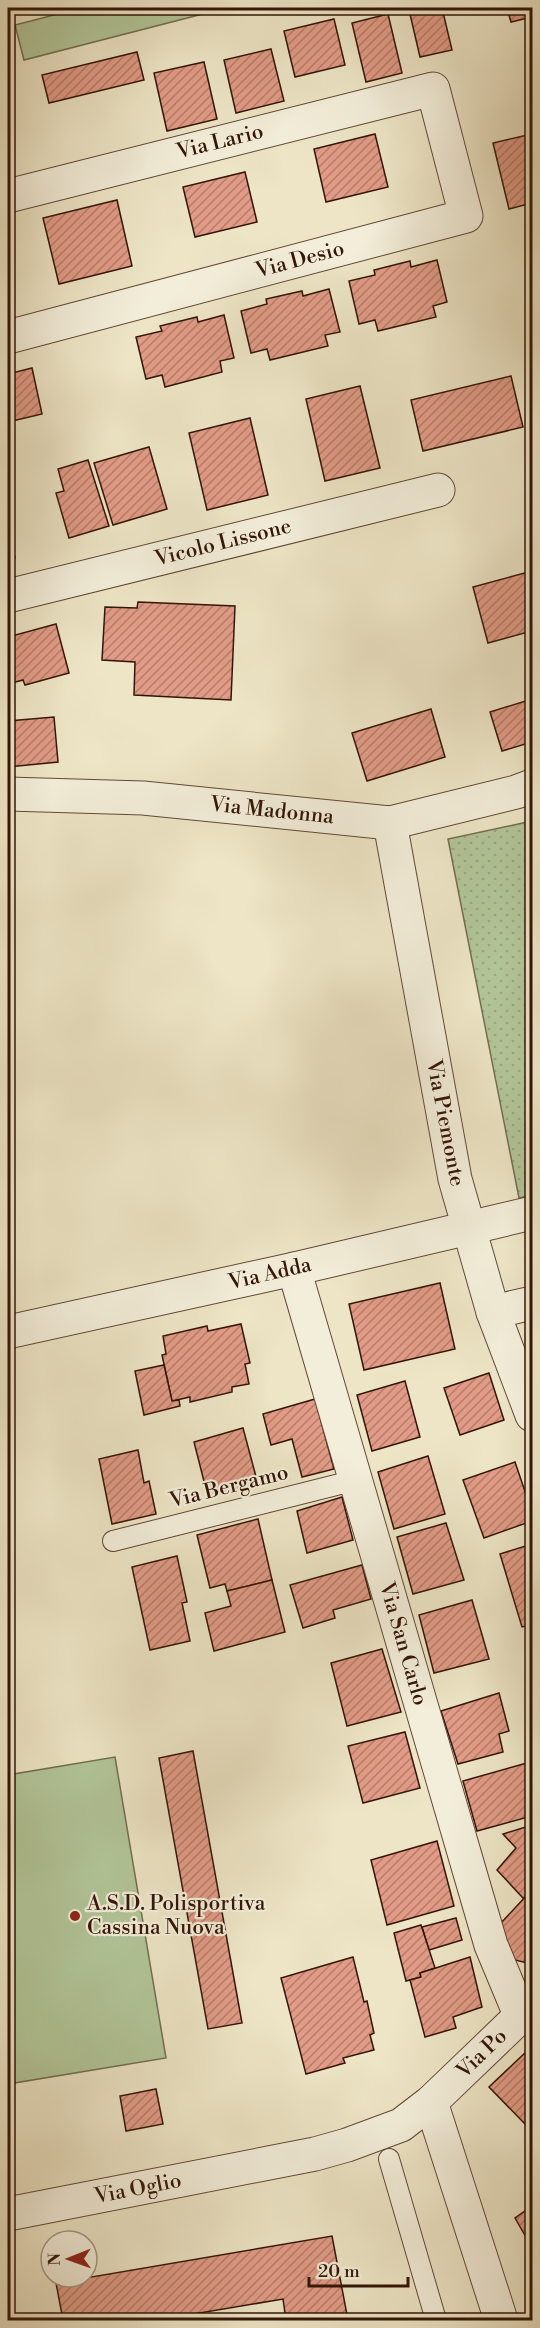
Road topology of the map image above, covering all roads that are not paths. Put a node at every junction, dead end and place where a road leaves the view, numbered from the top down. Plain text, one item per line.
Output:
1 (433, 89) joint
2 (8, 195) edge
3 (8, 337) edge
4 (438, 490) dead end
5 (8, 596) edge
6 (532, 786) edge
7 (8, 794) edge
8 (390, 823) junction
9 (532, 1213) edge
10 (467, 1227) junction
11 (294, 1269) junction
12 (532, 1303) edge
13 (493, 1312) junction
14 (8, 1332) edge
15 (532, 1415) edge
16 (356, 1480) junction
17 (113, 1541) dead end
18 (527, 2011) edge
19 (431, 2103) junction
20 (389, 2159) dead end
21 (269, 2163) joint
22 (8, 2214) edge
23 (436, 2320) edge
24 (501, 2320) edge

1 - 2 street, Via Lario
1 - 3 street, Via Desio
4 - 5 street, Vicolo Lissone
6 - 8 street, Via Madonna
7 - 8 street, Via Madonna
8 - 10 street, Via Piemonte
9 - 10 street, Via Adda
10 - 11 street, Via Adda
10 - 13 street, Via Piemonte
11 - 14 street, Via Adda
11 - 16 street, Via San Carlo
12 - 13 street
13 - 15 street, Via Piemonte
16 - 17 lane, Via Bergamo
16 - 18 street, Via San Carlo
18 - 19 street, Via Po
19 - 21 street, Via Po
19 - 24 street
20 - 23 lane
21 - 22 street, Via Oglio

